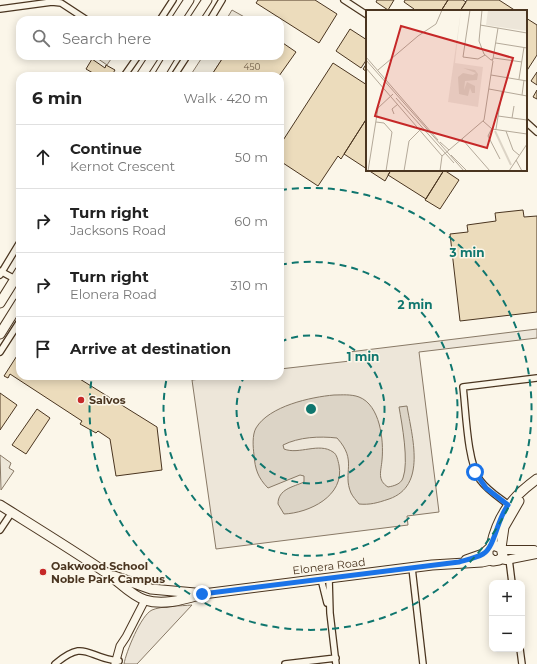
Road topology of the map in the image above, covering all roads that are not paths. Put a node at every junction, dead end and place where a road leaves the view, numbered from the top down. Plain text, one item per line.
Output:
1 (173, 0) edge
2 (189, 0) edge
3 (207, 0) edge
4 (222, 0) edge
5 (344, 0) edge
6 (0, 9) edge
7 (366, 14) edge
8 (81, 16) edge
9 (163, 16) edge
10 (179, 16) edge
11 (197, 16) edge
12 (212, 16) edge
13 (137, 60) edge
14 (151, 60) edge
15 (168, 60) edge
16 (184, 60) edge
17 (127, 72) edge
18 (144, 72) edge
19 (161, 72) edge
20 (177, 72) edge
21 (527, 123) edge
22 (537, 132) edge
23 (16, 249) edge
24 (1, 273) edge
25 (16, 275) edge
26 (16, 278) edge
27 (0, 303) edge
28 (16, 308) edge
29 (16, 327) edge
30 (0, 334) edge
31 (0, 352) edge
32 (537, 378) edge
33 (537, 479) edge
34 (0, 505) edge
35 (511, 507) junction
36 (12, 512) junction
37 (0, 530) edge
38 (489, 548) junction
39 (537, 550) edge
40 (503, 554) junction
41 (537, 554) edge
42 (491, 560) junction
43 (459, 562) junction
44 (412, 568) junction
45 (107, 574) junction
46 (325, 579) junction
47 (511, 580) edge
48 (127, 581) junction
49 (159, 591) junction
50 (202, 594) junction
51 (145, 600) junction
52 (520, 652) edge
53 (336, 658) junction
54 (117, 662) edge
55 (55, 664) edge
56 (285, 664) edge
57 (336, 664) edge
58 (423, 664) edge
59 (522, 664) edge

1 - 9 street
2 - 10 main road
3 - 11 main road
4 - 12 street
5 - 7 street
6 - 8 street
13 - 17 street
14 - 18 main road
14 - 19 main road
15 - 19 main road
16 - 20 street
21 - 22 street
23 - 24 street
24 - 25 street
26 - 27 main road
28 - 30 main road
29 - 31 street
32 - 35 street
33 - 35 main road
34 - 36 main road, Elonera Road
35 - 38 main road
35 - 40 main road
36 - 37 street
36 - 45 main road, Elonera Road
38 - 40 main road
38 - 42 main road
38 - 43 main road, Elonera Road
39 - 40 main road
40 - 41 main road
40 - 42 main road
40 - 47 street
42 - 43 main road, Elonera Road
43 - 44 main road, Elonera Road
44 - 46 main road, Elonera Road
44 - 58 street
45 - 48 main road, Elonera Road
45 - 51 main road, Elonera Road
46 - 50 main road, Elonera Road
46 - 53 street
48 - 49 main road, Elonera Road
48 - 51 main road
49 - 50 main road, Elonera Road
49 - 51 main road
50 - 51 main road, Elonera Road
51 - 54 street
52 - 59 street
53 - 56 street
53 - 57 street
54 - 55 street

